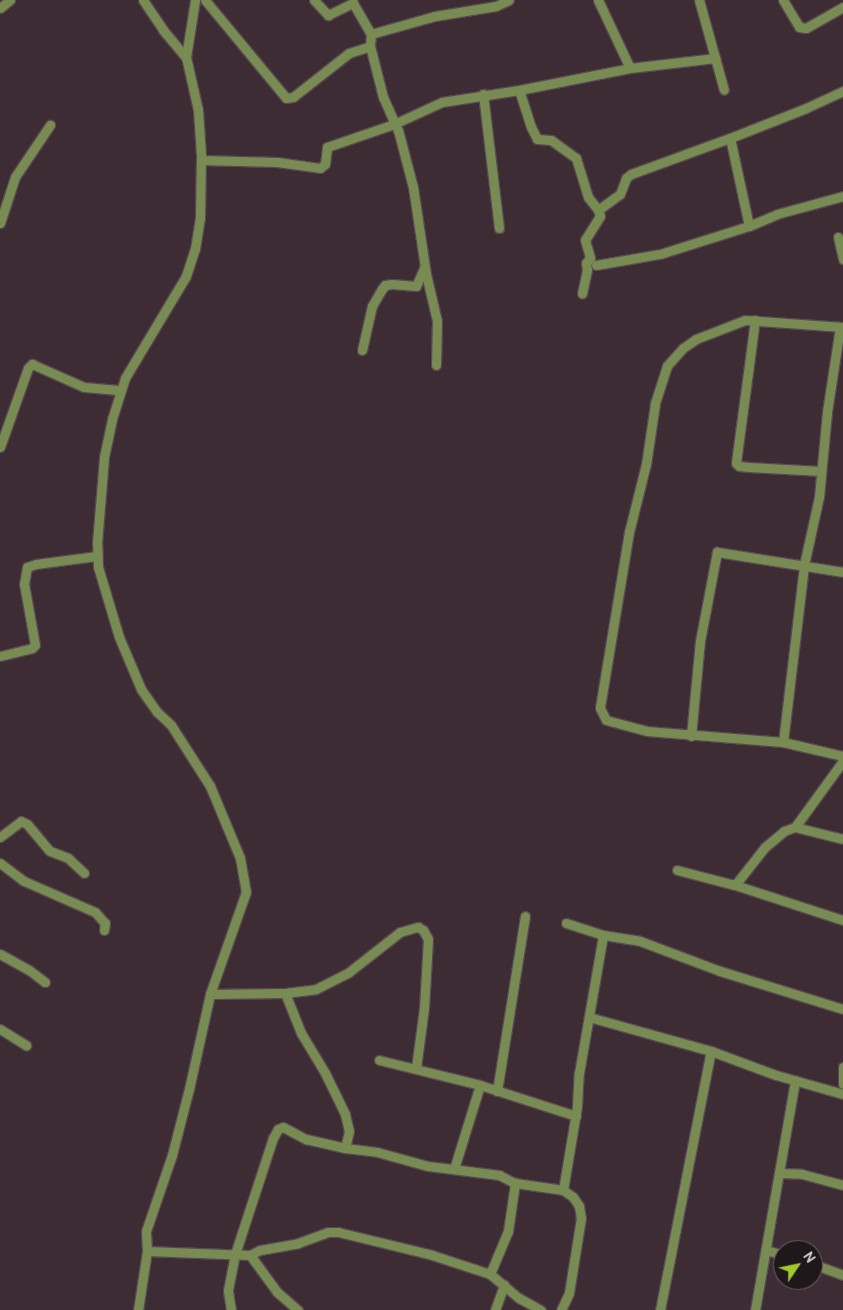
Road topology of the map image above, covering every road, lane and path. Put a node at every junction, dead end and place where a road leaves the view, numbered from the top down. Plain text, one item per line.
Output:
1 (10, 0) edge
2 (143, 0) edge
3 (195, 0) edge
4 (205, 0) edge
5 (314, 0) edge
6 (509, 0) edge
7 (598, 0) edge
8 (699, 0) edge
9 (783, 0) edge
10 (843, 7) edge
11 (0, 8) edge
12 (371, 34) junction
13 (370, 46) junction
14 (186, 58) junction
15 (715, 58) junction
16 (630, 68) junction
17 (519, 90) junction
18 (724, 90) dead end
19 (843, 91) edge
20 (483, 94) junction
21 (394, 124) junction
22 (50, 125) dead end
23 (730, 138) junction
24 (201, 160) junction
25 (843, 196) edge
26 (598, 210) junction
27 (0, 223) edge
28 (749, 226) junction
29 (499, 228) dead end
30 (838, 236) dead end
31 (843, 258) edge
32 (425, 265) junction
33 (596, 265) dead end
34 (582, 293) dead end
35 (755, 320) junction
36 (841, 327) edge
37 (362, 350) dead end
38 (436, 365) dead end
39 (121, 390) junction
40 (0, 447) edge
41 (821, 472) junction
42 (97, 556) junction
43 (804, 565) junction
44 (843, 572) edge
45 (0, 656) edge
46 (691, 736) junction
47 (783, 742) junction
48 (843, 756) edge
49 (843, 761) edge
50 (795, 826) junction
51 (0, 837) edge
52 (843, 839) edge
53 (0, 863) edge
54 (678, 870) dead end
55 (84, 873) dead end
56 (734, 884) junction
57 (525, 916) dead end
58 (843, 920) edge
59 (566, 923) dead end
60 (104, 930) dead end
61 (603, 935) junction
62 (0, 954) edge
63 (45, 982) dead end
64 (285, 993) junction
65 (210, 994) junction
66 (843, 1009) edge
67 (589, 1017) junction
68 (0, 1030) edge
69 (26, 1045) dead end
70 (711, 1051) junction
71 (379, 1060) dead end
72 (843, 1067) edge
73 (416, 1068) junction
74 (795, 1080) junction
75 (842, 1081) edge
76 (480, 1084) junction
77 (832, 1090) junction
78 (497, 1091) junction
79 (843, 1094) edge
80 (576, 1116) junction
81 (345, 1148) junction
82 (454, 1169) junction
83 (779, 1173) junction
84 (515, 1183) junction
85 (843, 1185) edge
86 (563, 1190) junction
87 (766, 1250) junction
88 (147, 1251) junction
89 (773, 1252) edge
90 (235, 1254) junction
91 (250, 1255) junction
92 (823, 1268) edge
93 (490, 1274) junction
94 (843, 1275) edge
95 (504, 1285) junction
96 (138, 1310) edge
97 (231, 1310) edge
98 (298, 1310) edge
99 (495, 1310) edge
100 (540, 1310) edge
101 (561, 1310) edge
102 (660, 1310) edge
103 (755, 1310) edge

1 - 11 street
2 - 14 street
3 - 14 street
4 - 13 street
5 - 12 street
6 - 12 street
7 - 16 street
8 - 15 street
9 - 10 street
12 - 13 street
13 - 21 street
14 - 24 street
15 - 16 street
15 - 18 street
16 - 17 street
17 - 20 street
17 - 26 street
19 - 23 street
20 - 21 street
20 - 29 street
21 - 24 street
21 - 32 street
22 - 27 street
23 - 26 street
23 - 28 street
24 - 39 street
25 - 28 street
26 - 34 street
28 - 33 street
30 - 31 street
32 - 37 street
32 - 38 street
35 - 36 street
35 - 41 street
35 - 46 street
36 - 41 street
39 - 40 street
39 - 42 street
41 - 43 street
42 - 45 street
42 - 65 street
43 - 44 street
43 - 46 street
43 - 47 street
46 - 47 street
47 - 48 street
49 - 50 street
50 - 52 street
50 - 56 street
51 - 55 street
53 - 60 street
54 - 56 street
56 - 58 street
57 - 78 street
59 - 61 street
61 - 66 street
61 - 67 street
62 - 63 street
64 - 65 street
64 - 73 street
64 - 81 street
65 - 88 street
67 - 70 street
67 - 80 street
68 - 69 street
70 - 74 street
70 - 102 street
71 - 73 street
72 - 75 street
73 - 76 street
74 - 77 street
74 - 83 street
75 - 77 street
76 - 78 street
76 - 82 street
77 - 79 street
78 - 80 street
80 - 86 street
81 - 82 street
81 - 90 street
82 - 84 street
83 - 85 street
83 - 87 street
84 - 86 street
84 - 93 street
86 - 101 street
87 - 89 street
87 - 103 street
88 - 90 street
88 - 96 street
90 - 91 street
90 - 97 street
91 - 93 street
91 - 98 street
92 - 94 street
93 - 95 street
95 - 99 street
95 - 100 street

